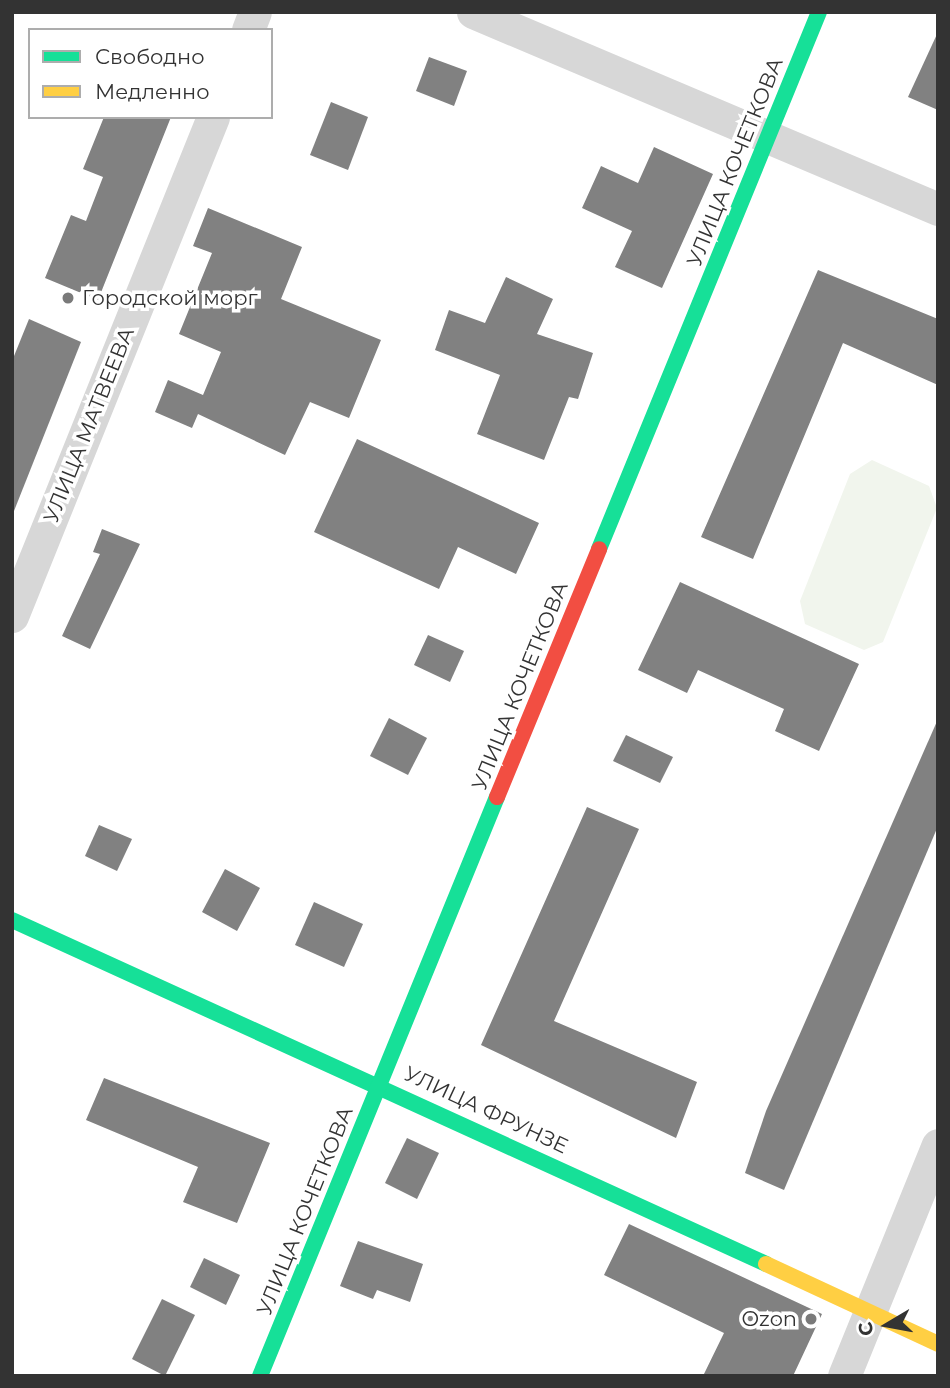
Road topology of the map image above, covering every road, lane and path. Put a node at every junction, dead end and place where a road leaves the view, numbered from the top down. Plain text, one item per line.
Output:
1 (473, 12) edge
2 (819, 12) edge
3 (212, 119) edge
4 (769, 136) junction
5 (938, 209) edge
6 (12, 617) edge
7 (12, 920) edge
8 (380, 1083) junction
9 (938, 1145) edge
10 (869, 1314) junction
11 (938, 1344) edge
12 (260, 1376) edge
13 (844, 1376) edge

1 - 4 street
2 - 4 street, УЛИЦА КОЧЕТКОВА
3 - 6 street, УЛИЦА МАТВЕЕВА
4 - 5 street
4 - 8 street, УЛИЦА КОЧЕТКОВА
7 - 8 street, УЛИЦА ФРУНЗЕ
8 - 10 street, УЛИЦА ФРУНЗЕ
8 - 12 street, УЛИЦА КОЧЕТКОВА
9 - 10 street
10 - 11 street, УЛИЦА ФРУНЗЕ
10 - 13 street

